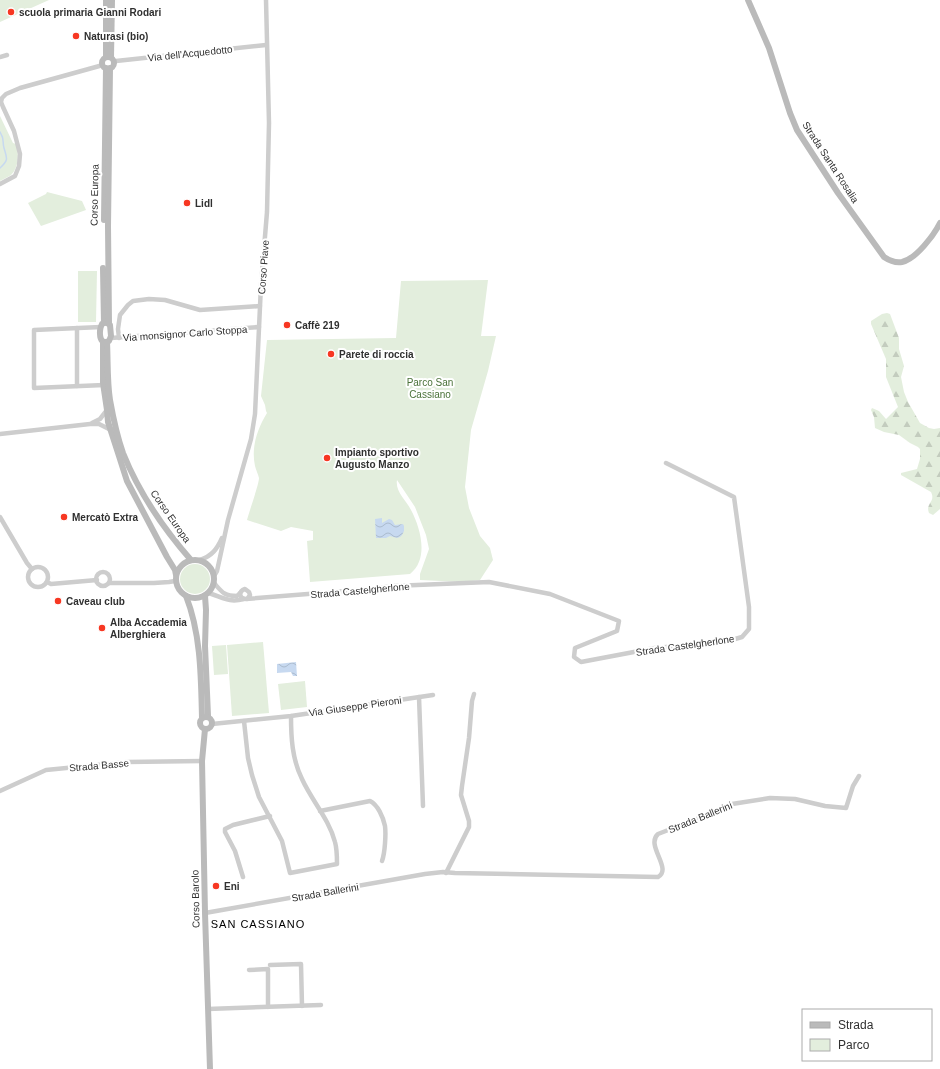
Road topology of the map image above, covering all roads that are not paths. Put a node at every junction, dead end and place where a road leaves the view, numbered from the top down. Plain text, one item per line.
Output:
1 (106, 0) edge
2 (112, 0) edge
3 (266, 0) edge
4 (748, 0) edge
5 (266, 45) junction
6 (7, 55) dead end
7 (0, 57) edge
8 (108, 63) junction
9 (1, 98) edge
10 (0, 184) edge
11 (940, 223) edge
12 (260, 306) junction
13 (105, 324) junction
14 (259, 327) junction
15 (77, 328) junction
16 (119, 338) junction
17 (107, 341) junction
18 (104, 385) junction
19 (77, 386) junction
20 (107, 410) junction
21 (90, 424) junction
22 (111, 430) junction
23 (0, 434) edge
24 (666, 463) dead end
25 (0, 517) edge
26 (225, 531) junction
27 (191, 560) junction
28 (200, 560) junction
29 (32, 569) junction
30 (214, 576) junction
31 (176, 578) junction
32 (97, 580) junction
33 (46, 582) junction
34 (109, 583) junction
35 (214, 584) junction
36 (240, 593) junction
37 (250, 593) junction
38 (206, 594) junction
39 (186, 596) junction
40 (262, 597) junction
41 (246, 599) junction
42 (474, 694) dead end
43 (433, 695) dead end
44 (419, 697) junction
45 (291, 716) junction
46 (205, 717) junction
47 (244, 721) junction
48 (212, 724) junction
49 (205, 729) junction
50 (202, 761) junction
51 (859, 776) dead end
52 (0, 791) edge
53 (423, 806) dead end
54 (320, 810) junction
55 (270, 816) junction
56 (382, 861) dead end
57 (446, 873) junction
58 (243, 877) dead end
59 (205, 913) junction
60 (270, 965) dead end
61 (249, 970) dead end
62 (321, 1005) dead end
63 (302, 1006) junction
64 (268, 1007) junction
65 (208, 1009) junction
66 (210, 1069) edge

1 - 8 main road, Corso Europa
2 - 8 main road, Corso Europa
3 - 5 street, Corso Piave
4 - 11 main road, Strada Santa Rosalia
5 - 8 street, Via dell'Acquedotto
5 - 12 street, Corso Piave
6 - 7 street
8 - 9 street, Via dell'Acquedotto
8 - 13 main road, Corso Europa
8 - 13 main road, Corso Europa
9 - 10 street, Via dell'Acquedotto
12 - 14 street, Corso Piave
12 - 16 street
13 - 15 street
13 - 17 main road
13 - 17 main road
14 - 16 street, Via monsignor Carlo Stoppa
14 - 26 street, Corso Piave
15 - 19 street
15 - 19 street
16 - 17 street, Via monsignor Carlo Stoppa
17 - 18 main road, Corso Europa
17 - 27 main road, Corso Europa
18 - 19 street
18 - 20 main road, Corso Europa
20 - 21 street
20 - 22 main road, Corso Europa
21 - 22 street
21 - 23 street
22 - 31 main road, Corso Europa
24 - 40 street, Strada Castelgherlone
25 - 29 street
26 - 28 street
26 - 30 street
27 - 28 main road
27 - 31 main road
28 - 30 main road
29 - 33 street
29 - 33 street
30 - 35 main road
31 - 34 street
31 - 39 main road
32 - 33 street
32 - 34 street
32 - 34 street
35 - 36 street
35 - 38 main road
36 - 37 street
36 - 41 street
37 - 40 street
37 - 41 street
38 - 39 main road
38 - 41 street
38 - 46 main road
39 - 46 main road
40 - 41 street
42 - 57 street
43 - 44 street, Via Giuseppe Pieroni
44 - 45 street, Via Giuseppe Pieroni
44 - 53 street
45 - 47 street, Via Giuseppe Pieroni
45 - 54 street
46 - 48 main road
46 - 49 main road
47 - 48 street, Via Giuseppe Pieroni
47 - 55 street
48 - 49 main road
49 - 50 main road, Corso Barolo
50 - 52 street, Strada Basse
50 - 59 main road, Corso Barolo
51 - 57 street, Strada Ballerini
54 - 55 street
54 - 56 street
55 - 58 street
57 - 59 street, Strada Ballerini
59 - 65 main road, Corso Barolo
60 - 63 street
61 - 64 street
62 - 63 street
63 - 64 street
64 - 65 street
65 - 66 main road, Corso Barolo

